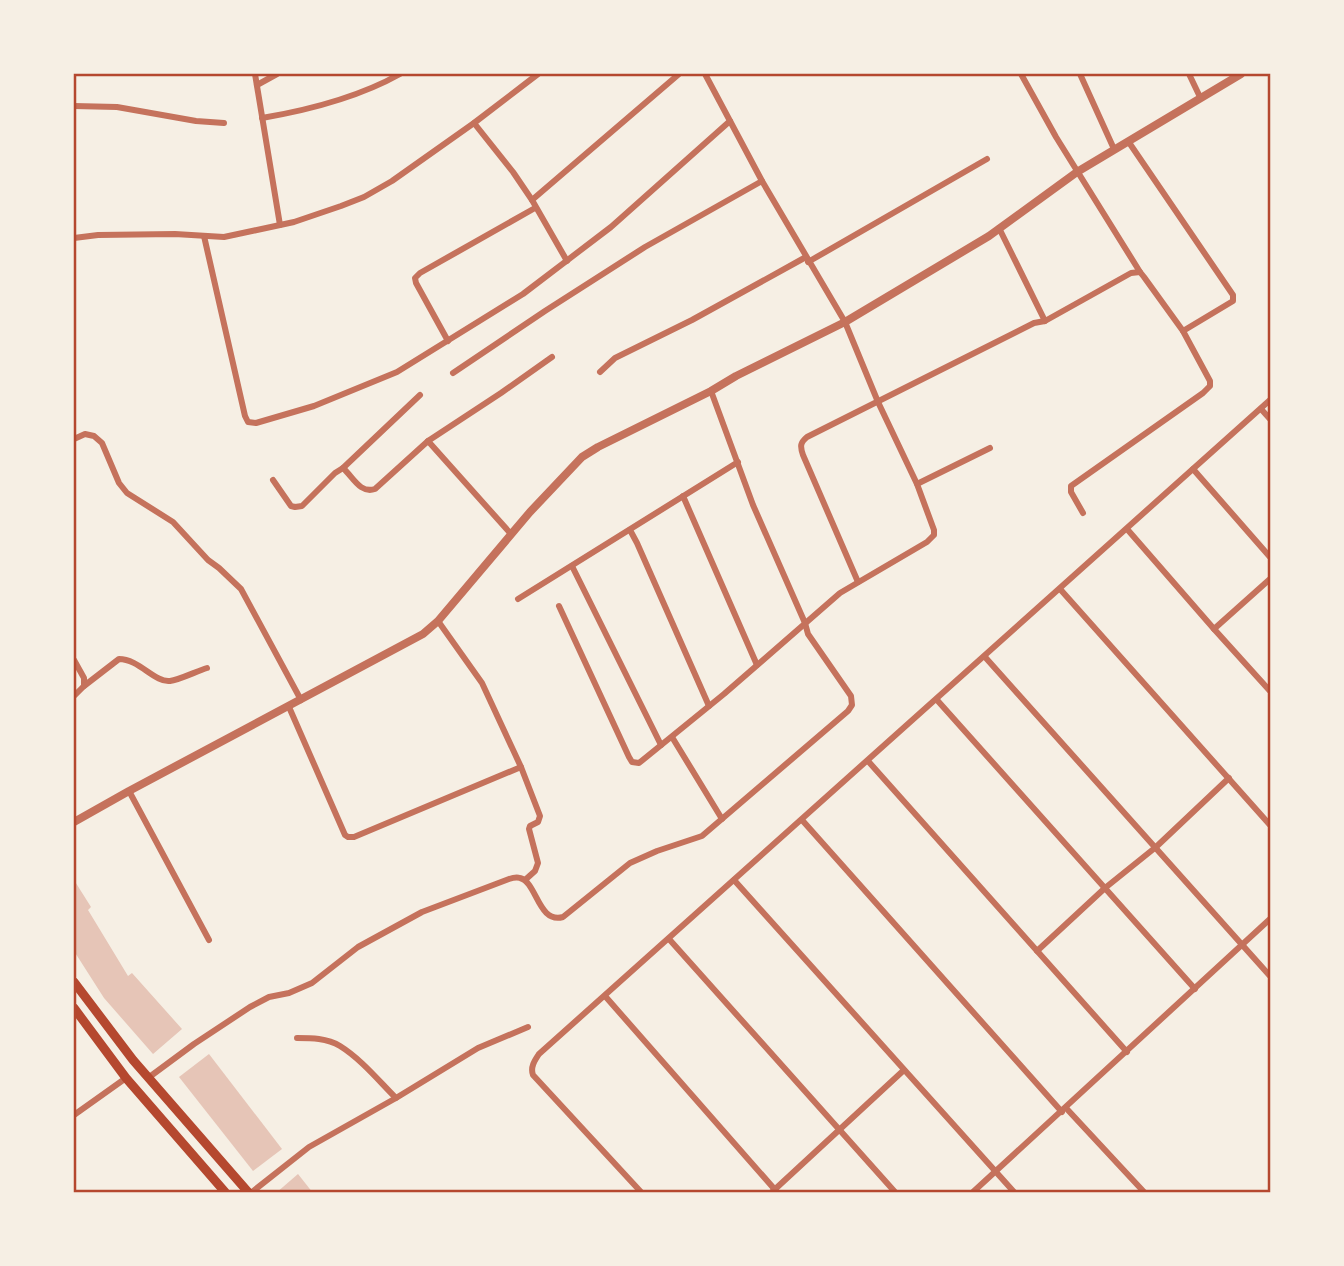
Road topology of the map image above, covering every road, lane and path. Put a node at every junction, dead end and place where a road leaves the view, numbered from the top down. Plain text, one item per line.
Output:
1 (255, 74) edge
2 (277, 74) edge
3 (400, 74) edge
4 (537, 74) edge
5 (679, 74) edge
6 (705, 74) edge
7 (1021, 74) edge
8 (1080, 74) edge
9 (1189, 74) edge
10 (1241, 74) edge
11 (257, 85) junction
12 (1200, 97) junction
13 (74, 106) edge
14 (262, 118) junction
15 (730, 121) junction
16 (224, 123) dead end
17 (474, 123) junction
18 (1128, 141) junction
19 (1114, 149) junction
20 (988, 159) dead end
21 (1077, 172) junction
22 (762, 181) junction
23 (532, 200) junction
24 (535, 208) junction
25 (280, 225) junction
26 (999, 229) junction
27 (204, 236) junction
28 (74, 237) edge
29 (807, 259) junction
30 (567, 261) junction
31 (1140, 272) junction
32 (1045, 321) junction
33 (845, 323) junction
34 (1183, 331) junction
35 (448, 341) junction
36 (552, 357) dead end
37 (600, 372) dead end
38 (453, 373) dead end
39 (711, 391) junction
40 (420, 396) dead end
41 (1270, 400) edge
42 (878, 402) junction
43 (1261, 409) junction
44 (1270, 419) edge
45 (74, 439) edge
46 (428, 441) junction
47 (990, 448) dead end
48 (738, 462) junction
49 (343, 468) junction
50 (1193, 469) junction
51 (273, 480) dead end
52 (917, 484) junction
53 (683, 496) junction
54 (1083, 513) dead end
55 (1127, 529) junction
56 (630, 530) junction
57 (511, 534) junction
58 (1270, 557) edge
59 (572, 566) junction
60 (1270, 579) edge
61 (858, 582) junction
62 (1060, 590) junction
63 (517, 599) dead end
64 (559, 606) dead end
65 (438, 621) junction
66 (805, 623) junction
67 (1214, 629) junction
68 (985, 657) junction
69 (74, 660) edge
70 (757, 665) junction
71 (207, 668) dead end
72 (84, 686) junction
73 (1270, 691) edge
74 (74, 696) edge
75 (301, 700) junction
76 (937, 700) junction
77 (709, 706) junction
78 (289, 707) junction
79 (672, 737) junction
80 (661, 745) junction
81 (868, 761) junction
82 (522, 767) junction
83 (1229, 778) junction
84 (129, 791) junction
85 (722, 819) junction
86 (802, 820) junction
87 (74, 822) edge
88 (1270, 825) edge
89 (1156, 847) junction
90 (525, 880) junction
91 (734, 880) junction
92 (1105, 888) junction
93 (1270, 919) edge
94 (669, 939) junction
95 (209, 940) dead end
96 (1243, 944) junction
97 (1037, 951) junction
98 (1270, 976) edge
99 (74, 982) edge
100 (1195, 989) junction
101 (605, 996) junction
102 (74, 1008) edge
103 (528, 1027) dead end
104 (297, 1038) dead end
105 (1127, 1052) junction
106 (904, 1070) junction
107 (126, 1078) junction
108 (148, 1078) junction
109 (397, 1098) junction
110 (1064, 1110) junction
111 (74, 1115) edge
112 (839, 1130) junction
113 (996, 1172) junction
114 (225, 1192) edge
115 (250, 1192) edge
116 (641, 1192) edge
117 (775, 1192) edge
118 (895, 1192) edge
119 (974, 1192) edge
120 (1014, 1192) edge
121 (1144, 1192) edge

1 - 11 street
2 - 11 street
3 - 14 street
4 - 17 street
5 - 23 street
6 - 15 street
7 - 21 street
8 - 19 street
9 - 12 street
10 - 12 street
11 - 14 street
12 - 18 street
13 - 16 street
14 - 25 street
15 - 22 street
15 - 30 street
17 - 23 street
17 - 25 street
18 - 19 street
18 - 34 street
19 - 21 street
20 - 29 street
21 - 26 street
21 - 31 street
22 - 29 street
22 - 38 street
23 - 24 street
24 - 30 street
24 - 35 street
25 - 27 street
26 - 32 street
26 - 33 street
27 - 28 street
27 - 35 street
29 - 33 street
29 - 37 street
30 - 35 street
31 - 32 street
31 - 34 street
32 - 42 street
33 - 39 street
33 - 42 street
34 - 54 street
36 - 46 street
39 - 48 street
39 - 57 street
40 - 49 street
41 - 43 street
42 - 52 street
42 - 61 street
43 - 44 street
43 - 50 street
45 - 75 street
46 - 49 street
46 - 57 street
47 - 52 street
48 - 53 street
48 - 66 street
49 - 51 street
50 - 55 street
50 - 58 street
52 - 61 street
53 - 56 street
53 - 70 street
55 - 62 street
55 - 67 street
56 - 59 street
56 - 77 street
57 - 65 street
59 - 63 street
59 - 80 street
60 - 67 street
61 - 66 street
62 - 68 street
62 - 83 street
64 - 80 street
65 - 75 street
65 - 82 street
66 - 70 street
66 - 85 street
67 - 73 street
68 - 76 street
68 - 89 street
69 - 72 street
70 - 77 street
71 - 72 street
72 - 74 street
75 - 78 street
76 - 81 street
76 - 92 street
77 - 79 street
78 - 82 street
78 - 84 street
79 - 80 street
79 - 85 street
81 - 86 street
81 - 97 street
82 - 90 street
83 - 88 street
83 - 89 street
84 - 87 street
84 - 95 street
85 - 90 street
86 - 91 street
86 - 110 street
89 - 92 street
89 - 96 street
90 - 108 street
91 - 94 street
91 - 106 street
92 - 97 street
92 - 100 street
93 - 96 street
94 - 101 street
94 - 112 street
96 - 98 street
96 - 100 street
97 - 105 street
99 - 108 main road
100 - 105 street
101 - 116 street
101 - 117 street
102 - 107 main road
103 - 109 street
104 - 109 street
105 - 110 street
106 - 112 street
106 - 113 street
107 - 111 street
107 - 114 main road
108 - 115 main road
109 - 115 street
110 - 113 street
110 - 121 street
112 - 117 street
112 - 118 street
113 - 119 street
113 - 120 street

